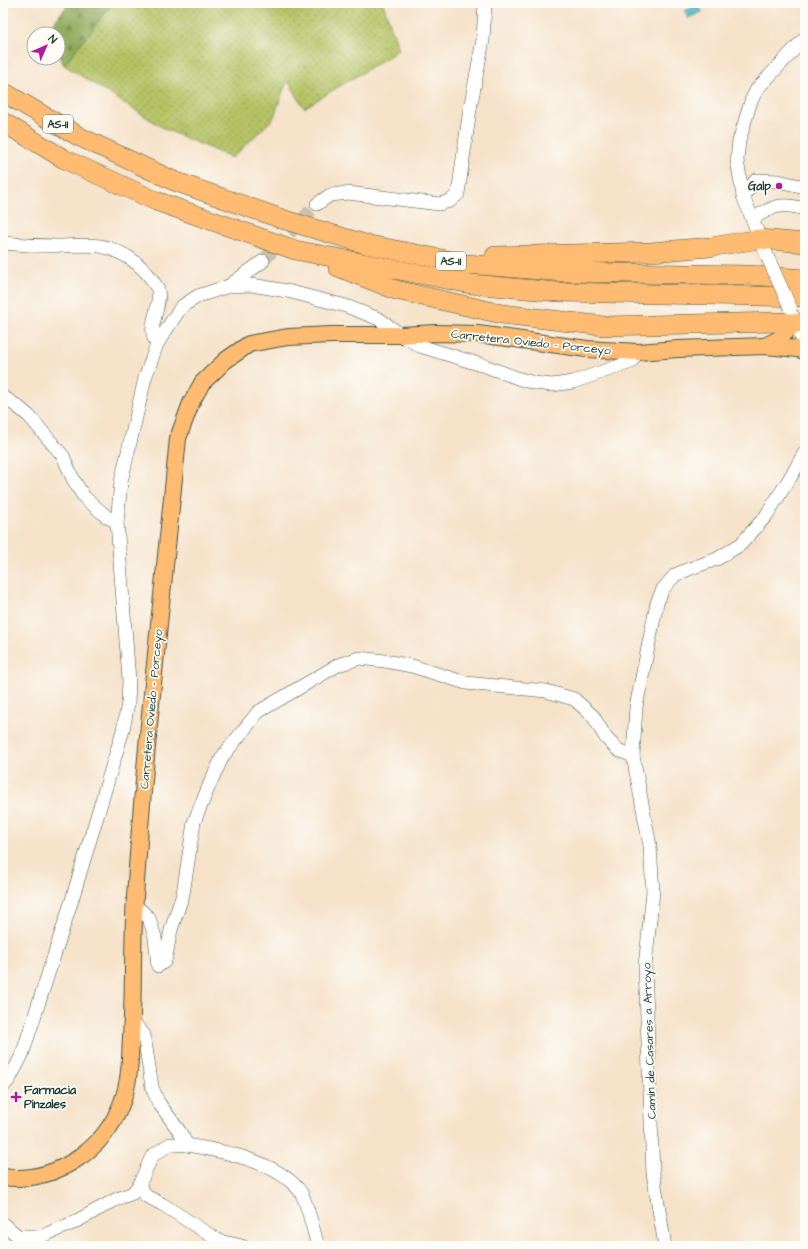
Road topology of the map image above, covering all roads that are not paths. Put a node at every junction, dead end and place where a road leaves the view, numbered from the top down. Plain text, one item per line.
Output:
1 (485, 3) edge
2 (805, 38) edge
3 (3, 92) edge
4 (3, 122) edge
5 (805, 187) edge
6 (743, 196) junction
7 (317, 204) tunnel mouth
8 (805, 209) edge
9 (752, 219) junction
10 (760, 239) junction
11 (3, 243) edge
12 (805, 243) edge
13 (365, 244) junction
14 (295, 250) junction
15 (263, 261) tunnel mouth
16 (805, 279) edge
17 (229, 286) junction
18 (799, 313) edge
19 (401, 336) junction
20 (157, 344) junction
21 (765, 346) junction
22 (805, 346) edge
23 (805, 351) edge
24 (638, 352) junction
25 (3, 397) edge
26 (805, 452) edge
27 (117, 522) junction
28 (633, 756) junction
29 (135, 905) junction
30 (132, 1020) junction
31 (3, 1087) edge
32 (187, 1145) junction
33 (3, 1177) edge
34 (139, 1185) junction
35 (3, 1224) edge
36 (318, 1245) edge
37 (242, 1246) edge
38 (665, 1246) edge

1 - 7 street
2 - 6 street
3 - 13 highway, AS-II
4 - 14 highway, AS-II
5 - 6 street
6 - 9 street
8 - 9 street
9 - 10 street
10 - 12 highway
10 - 13 highway
10 - 18 street, bridge
11 - 20 street
13 - 16 highway, AS-II
14 - 18 highway, AS-II
14 - 18 highway
15 - 17 street
17 - 19 street
17 - 20 street
18 - 21 main road, Carretera Oviedo - Porceyo
18 - 22 street
19 - 24 main road, Carretera Oviedo - Porceyo
19 - 24 street, Carretera Oviedo - Porceyo
19 - 29 main road, Carretera Oviedo - Porceyo
20 - 27 street
21 - 23 main road, Carretera Oviedo - Porceyo
21 - 24 main road, Carretera Oviedo - Porceyo
25 - 27 street
26 - 28 street, Camín de Casares a Arroyo
27 - 31 street
28 - 29 street
28 - 38 street, Camín de Casares a Arroyo
29 - 30 main road, Carretera Oviedo - Porceyo
30 - 32 street
30 - 33 main road, Carretera Oviedo - Porceyo
32 - 34 street
32 - 36 street
34 - 35 street
34 - 37 street

